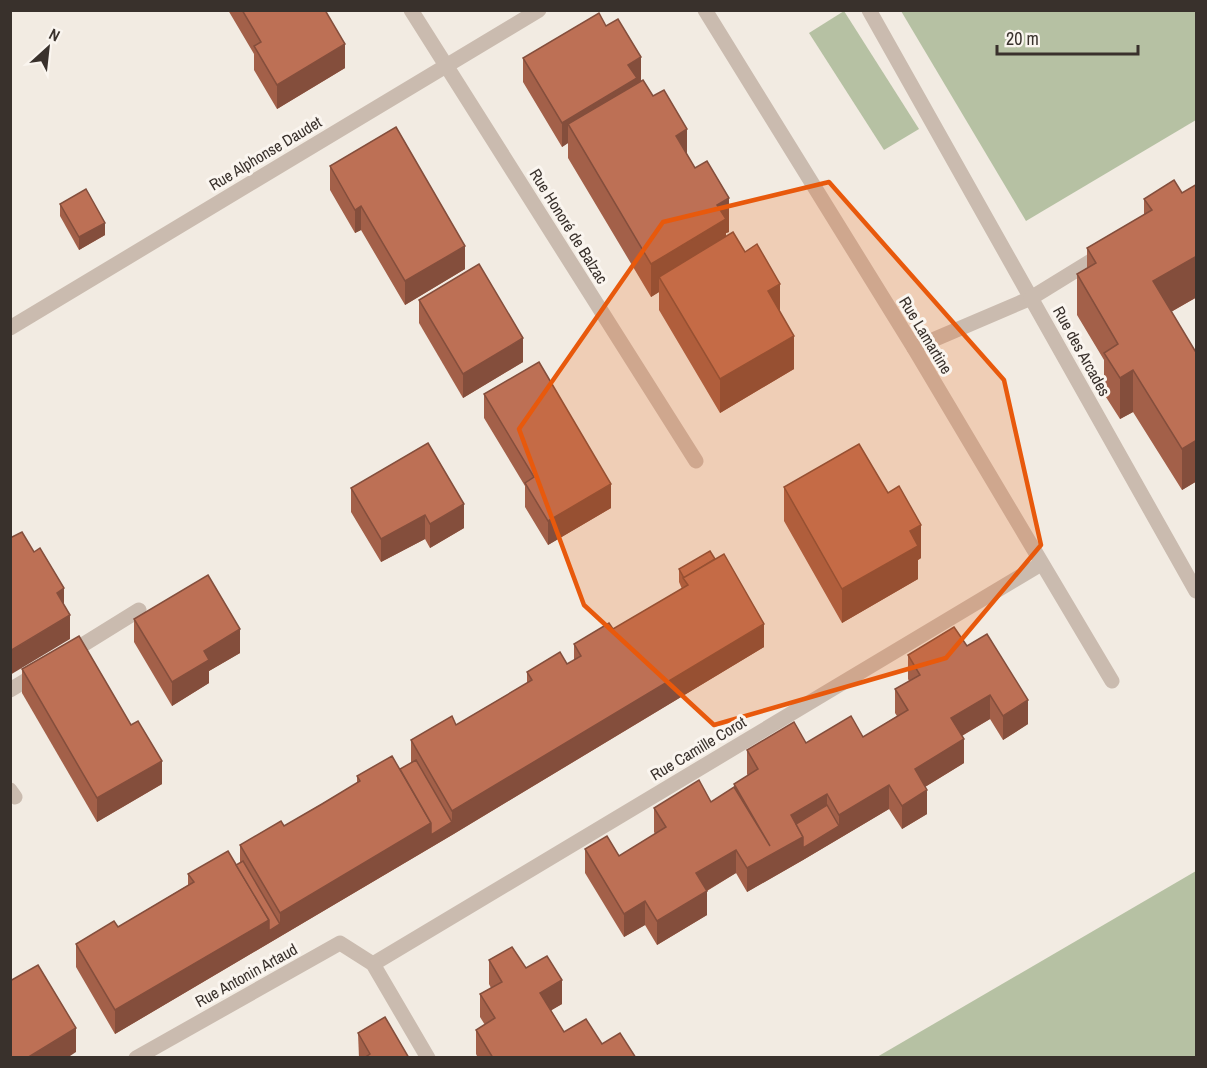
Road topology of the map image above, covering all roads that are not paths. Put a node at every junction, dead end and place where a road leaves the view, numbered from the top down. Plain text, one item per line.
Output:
1 (411, 10) edge
2 (539, 10) edge
3 (705, 10) edge
4 (869, 10) edge
5 (447, 64) junction
6 (1119, 244) edge
7 (1031, 298) junction
8 (10, 328) edge
9 (915, 348) junction
10 (696, 461) dead end
11 (1041, 564) junction
12 (1197, 591) edge
13 (139, 610) dead end
14 (1112, 681) dead end
15 (10, 690) edge
16 (373, 964) junction
17 (136, 1058) edge
18 (428, 1058) edge

1 - 5 street, Rue Honoré de Balzac
2 - 5 street, Rue Alphonse Daudet
3 - 9 street, Rue Lamartine
4 - 7 street
5 - 8 street, Rue Alphonse Daudet
5 - 10 street, Rue Honoré de Balzac
6 - 7 street, Rue des Arcades
7 - 9 street
7 - 12 street, Rue des Arcades
9 - 11 street, Rue Lamartine
11 - 14 street, Rue Lamartine
11 - 16 street, Rue Camille Corot
13 - 15 street
16 - 17 street, Rue Antonin Artaud
16 - 18 street

